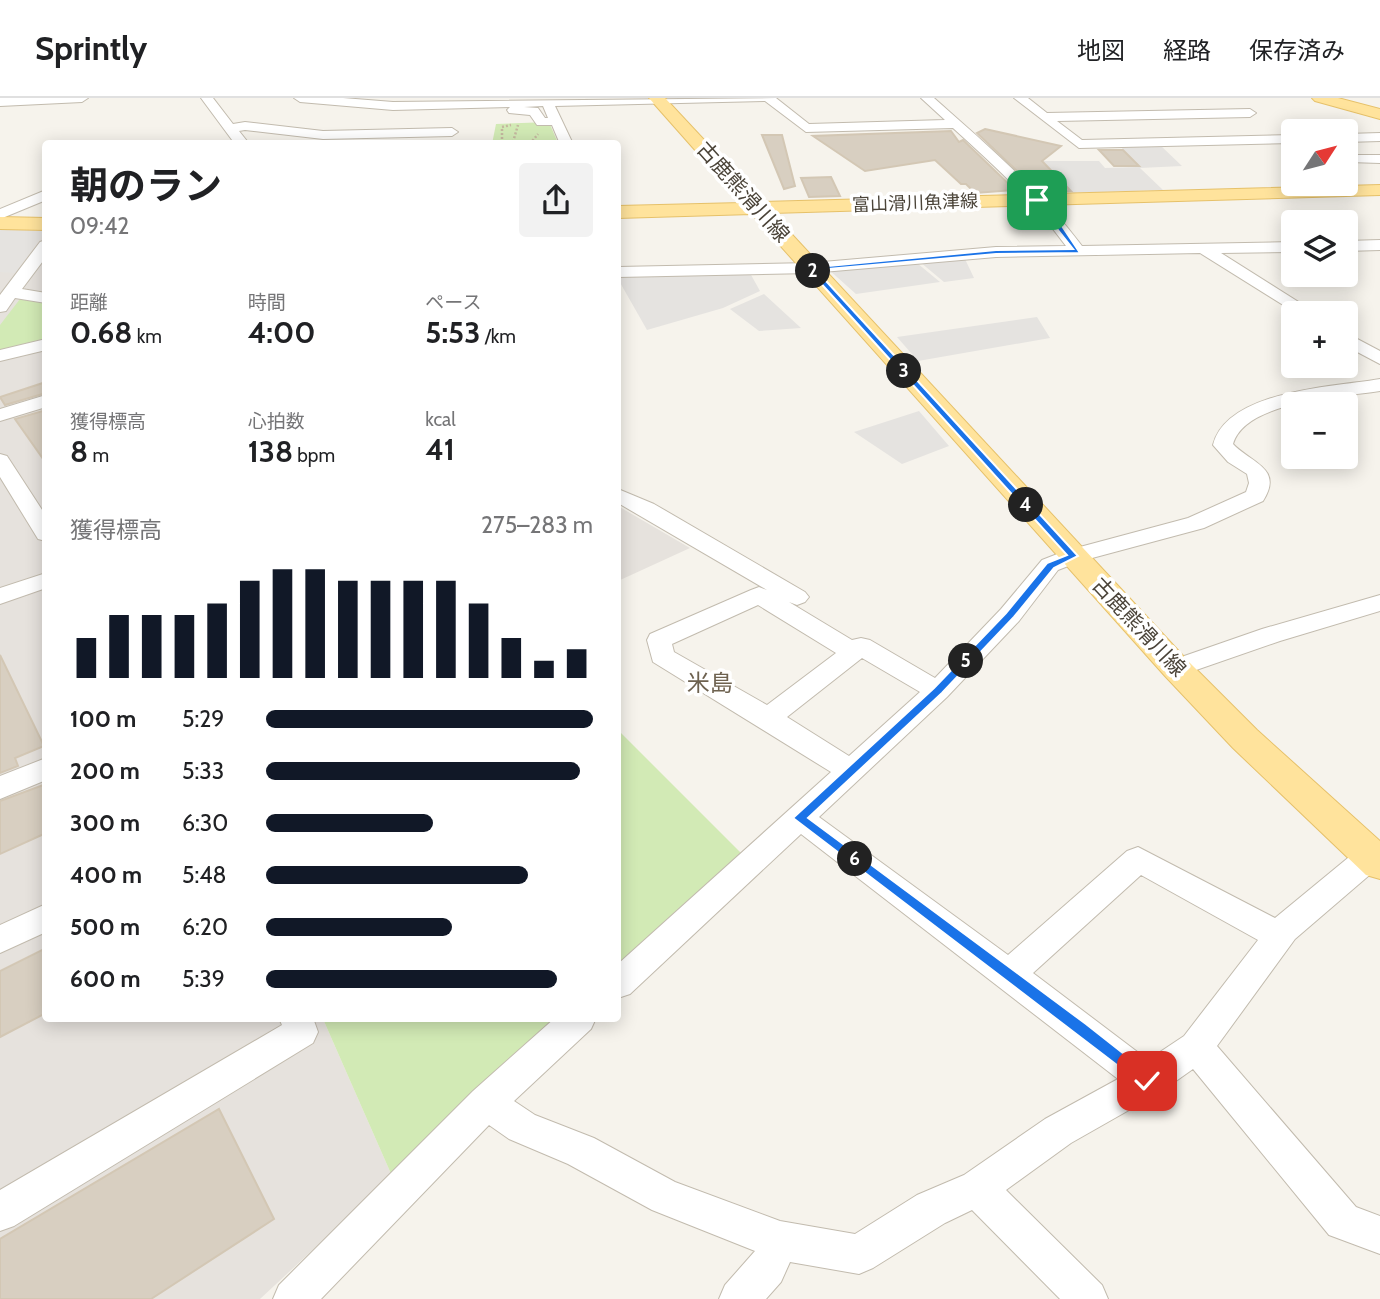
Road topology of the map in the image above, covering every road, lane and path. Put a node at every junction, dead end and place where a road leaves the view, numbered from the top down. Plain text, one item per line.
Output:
1 (82, 98) edge
2 (207, 98) edge
3 (300, 98) edge
4 (763, 98) edge
5 (769, 98) edge
6 (926, 98) edge
7 (1020, 98) edge
8 (1230, 98) edge
9 (1320, 98) edge
10 (658, 99) edge
11 (546, 100) edge
12 (394, 102) edge
13 (0, 103) edge
14 (459, 105) junction
15 (504, 107) junction
16 (1380, 114) edge
17 (1045, 117) junction
18 (527, 120) junction
19 (1258, 120) junction
20 (556, 121) junction
21 (955, 124) junction
22 (230, 128) junction
23 (452, 132) edge
24 (1281, 135) edge
25 (1380, 137) edge
26 (1358, 138) edge
27 (1281, 139) edge
28 (239, 140) edge
29 (514, 140) edge
30 (564, 140) edge
31 (1358, 159) edge
32 (1380, 159) edge
33 (1380, 190) edge
34 (42, 196) edge
35 (1037, 200) junction
36 (758, 207) junction
37 (621, 212) edge
38 (0, 215) edge
39 (0, 223) edge
40 (42, 224) edge
41 (1358, 246) edge
42 (1380, 246) edge
43 (1281, 247) edge
44 (1204, 249) junction
45 (42, 250) edge
46 (1077, 251) junction
47 (811, 268) junction
48 (621, 272) edge
49 (23, 275) junction
50 (0, 276) edge
51 (42, 276) edge
52 (10, 292) junction
53 (42, 297) edge
54 (1288, 301) edge
55 (0, 307) edge
56 (42, 345) edge
57 (1358, 345) edge
58 (0, 356) edge
59 (1380, 359) edge
60 (1380, 385) edge
61 (42, 402) edge
62 (0, 415) edge
63 (0, 460) edge
64 (621, 497) edge
65 (42, 528) edge
66 (1073, 556) junction
67 (42, 581) edge
68 (0, 596) edge
69 (1380, 603) edge
70 (857, 649) junction
71 (1176, 668) junction
72 (938, 691) junction
73 (768, 718) junction
74 (42, 770) edge
75 (851, 771) junction
76 (0, 788) edge
77 (800, 818) junction
78 (1375, 860) edge
79 (42, 919) edge
80 (1279, 936) junction
81 (0, 940) edge
82 (1009, 975) junction
83 (621, 981) edge
84 (297, 1022) edge
85 (575, 1022) edge
86 (1196, 1047) junction
87 (1147, 1081) junction
88 (486, 1104) junction
89 (977, 1188) junction
90 (0, 1212) edge
91 (1380, 1235) edge
92 (780, 1241) junction
93 (293, 1299) edge
94 (738, 1299) edge
95 (1088, 1299) edge

1 - 13 street
2 - 22 street
3 - 12 street
4 - 10 street
5 - 21 street
6 - 21 street
7 - 17 street
8 - 19 street
9 - 16 main road
10 - 11 street
10 - 36 main road, 古鹿熊滑川線
11 - 15 street
11 - 20 street
12 - 14 street
14 - 15 street
14 - 23 street
15 - 18 street
15 - 23 street
17 - 19 street
17 - 27 street
18 - 20 street
18 - 29 path
19 - 24 street
20 - 30 street
21 - 35 street
22 - 23 street
22 - 28 street
25 - 26 street
31 - 32 street
33 - 35 main road, 富山滑川魚津線
34 - 38 street
35 - 36 main road, 富山滑川魚津線
35 - 46 street
36 - 37 main road, 富山滑川魚津線
36 - 47 main road, 古鹿熊滑川線
39 - 40 main road
41 - 42 street
43 - 44 street
44 - 46 street
44 - 54 street
45 - 49 street
46 - 47 street
47 - 48 street
47 - 66 main road, 古鹿熊滑川線
49 - 50 street
49 - 51 street
49 - 52 street
52 - 53 street
52 - 55 street
56 - 58 street
57 - 59 street
60 - 66 street
61 - 62 street
63 - 65 street
64 - 70 street
66 - 71 main road, 古鹿熊滑川線
66 - 72 street
67 - 68 street
69 - 71 street
70 - 72 street
70 - 73 street
70 - 73 street
71 - 78 main road, 古鹿熊滑川線
72 - 75 street
73 - 75 street
74 - 76 street
75 - 77 street
77 - 82 street
77 - 83 street
78 - 80 street
79 - 81 street
80 - 82 street
80 - 86 street
82 - 87 street
84 - 90 street
85 - 88 street
86 - 87 street
86 - 91 street
87 - 89 street
88 - 92 street
88 - 93 street
89 - 92 street
89 - 95 street
92 - 94 street

